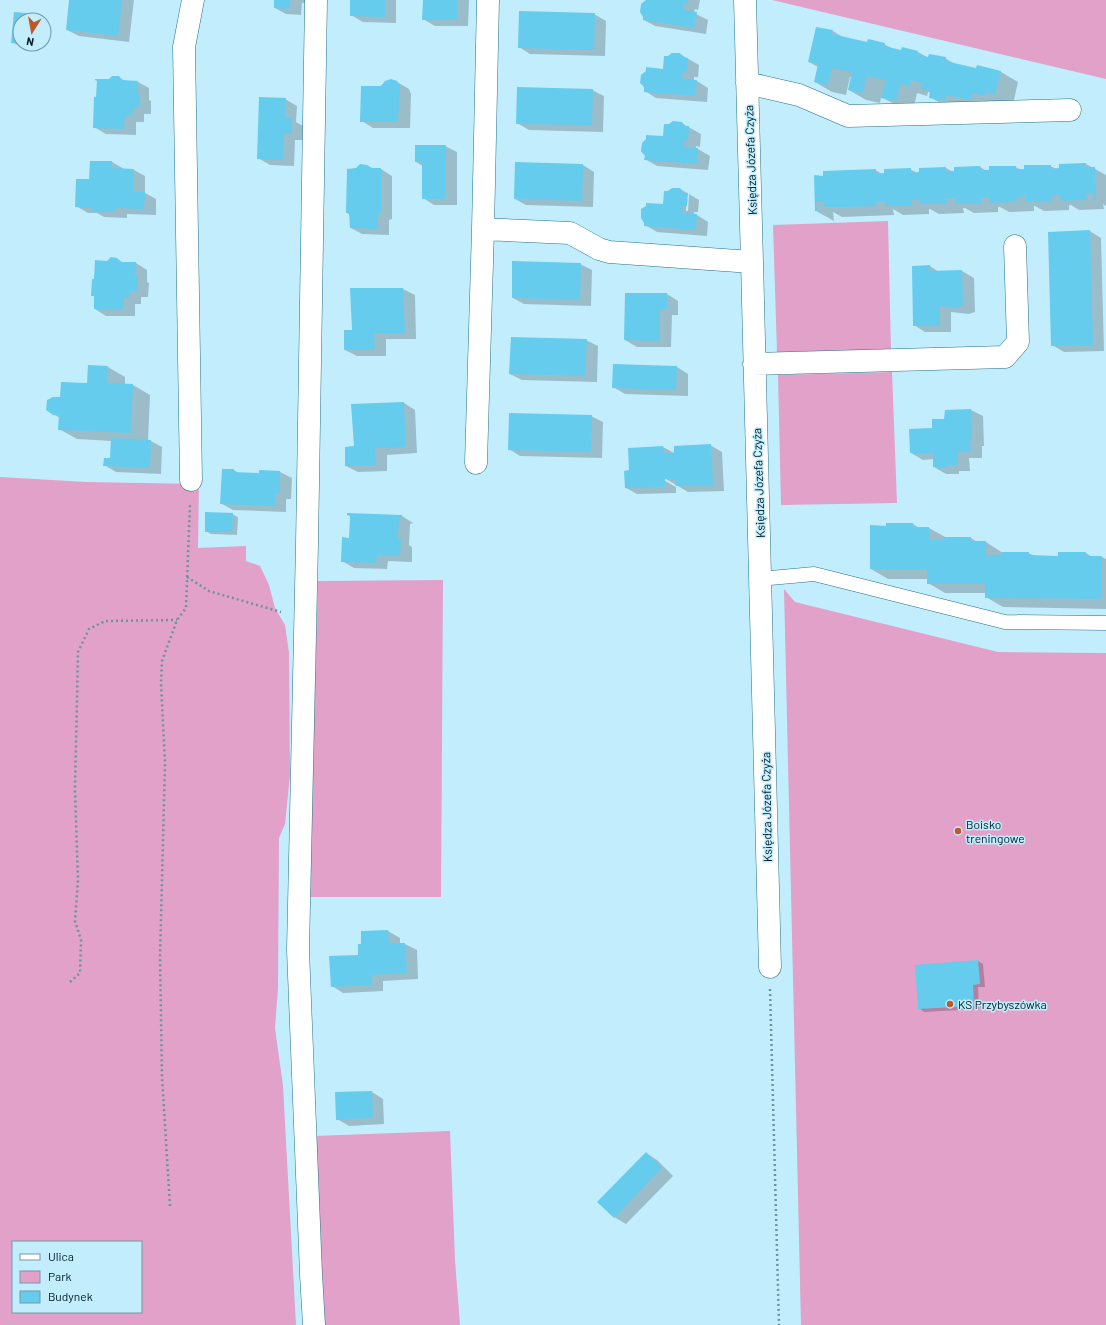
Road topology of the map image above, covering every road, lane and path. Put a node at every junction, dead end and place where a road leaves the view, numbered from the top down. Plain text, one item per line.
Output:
1 (193, 0) edge
2 (316, 0) edge
3 (488, 0) edge
4 (745, 0) edge
5 (748, 83) junction
6 (1070, 110) dead end
7 (483, 229) junction
8 (1015, 246) dead end
9 (752, 262) junction
10 (754, 364) junction
11 (476, 463) dead end
12 (191, 480) joint
13 (187, 577) junction
14 (760, 579) junction
15 (306, 617) junction
16 (177, 620) junction
17 (1106, 623) edge
18 (770, 967) joint
19 (70, 982) dead end
20 (170, 1206) dead end
21 (314, 1325) edge
22 (779, 1325) edge

1 - 12 street
2 - 15 street
3 - 7 street
4 - 5 street, Księdza Józefa Czyża
5 - 6 street
5 - 9 street, Księdza Józefa Czyża
7 - 9 street
7 - 11 street
8 - 10 street
9 - 10 street, Księdza Józefa Czyża
10 - 14 street, Księdza Józefa Czyża
12 - 13 path
13 - 15 path
13 - 16 path
14 - 17 lane
14 - 18 street, Księdza Józefa Czyża
15 - 21 street
16 - 19 path
16 - 20 path
18 - 22 path

